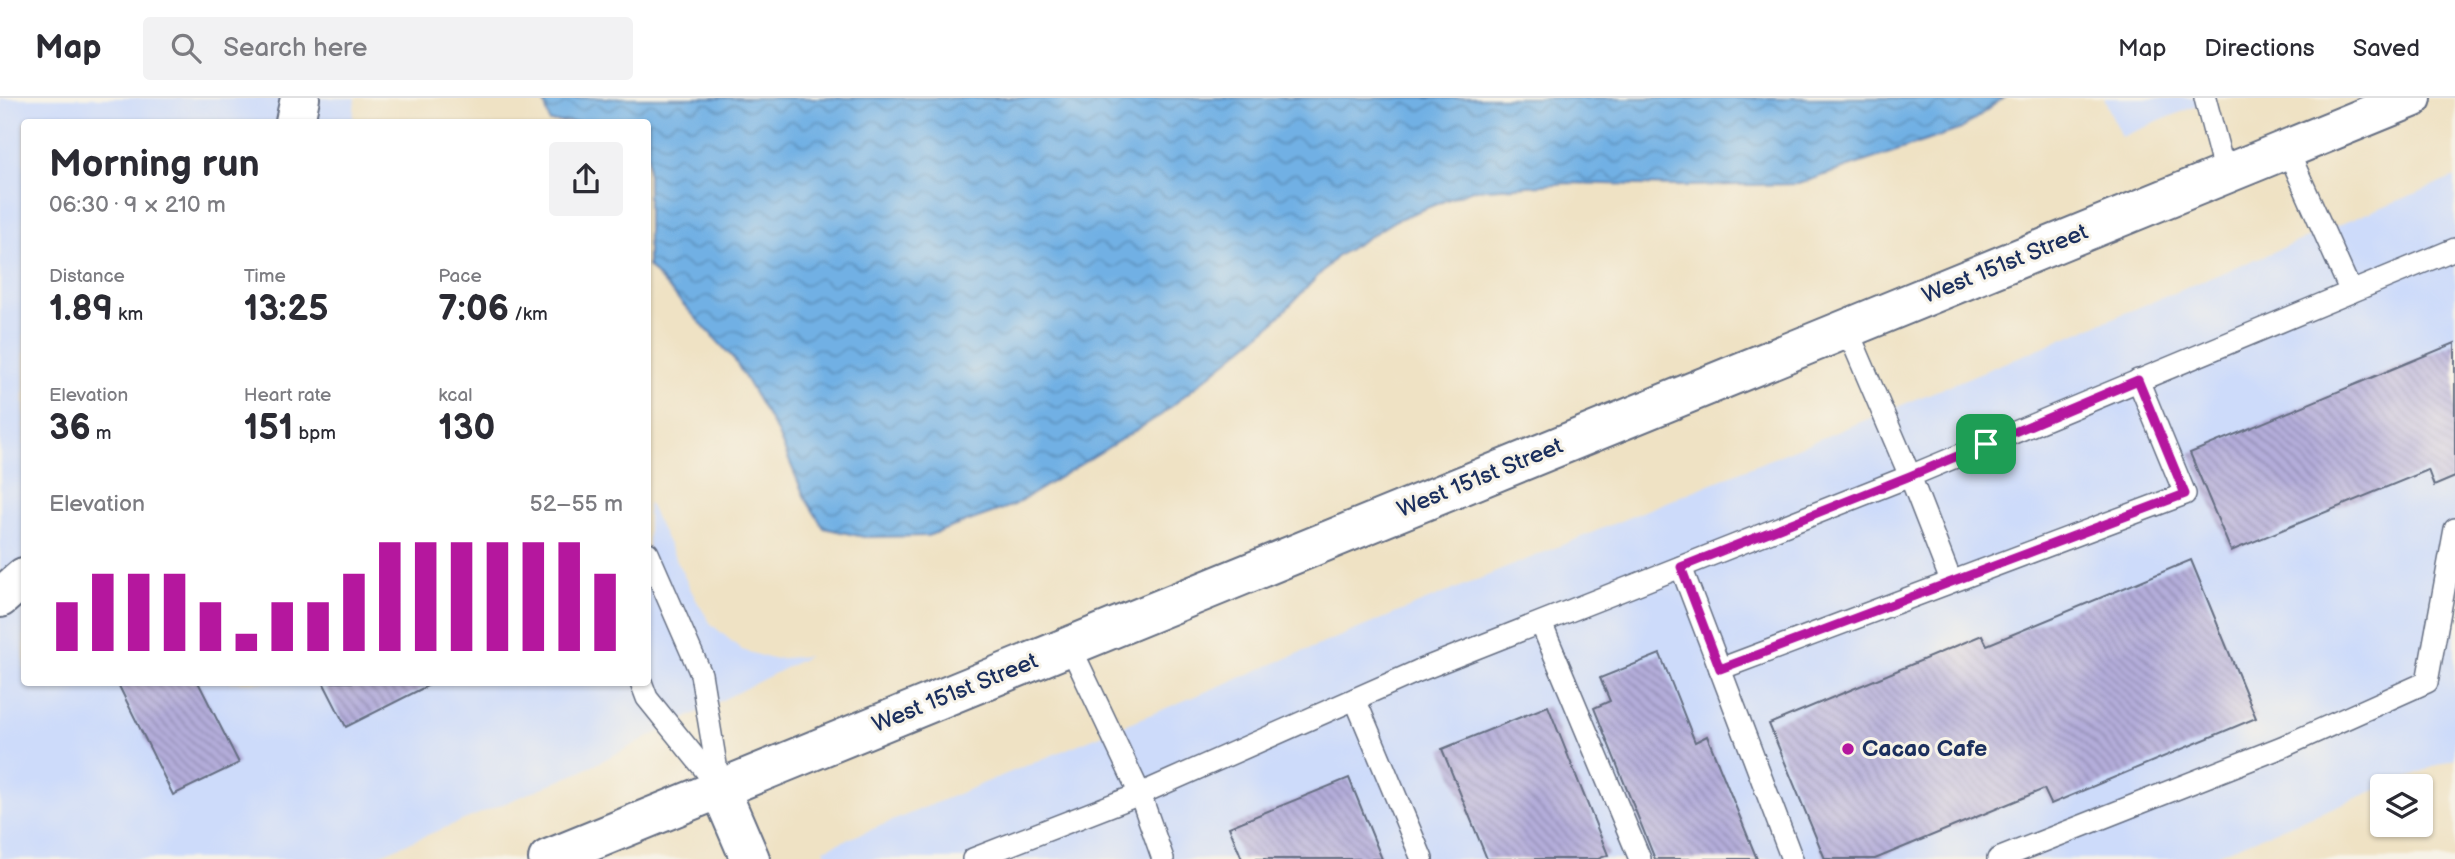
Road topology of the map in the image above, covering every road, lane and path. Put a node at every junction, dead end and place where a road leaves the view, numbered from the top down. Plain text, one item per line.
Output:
1 (300, 98) edge
2 (2204, 98) edge
3 (2412, 98) edge
4 (296, 119) edge
5 (2287, 149) junction
6 (2225, 174) junction
7 (2455, 249) edge
8 (2351, 292) junction
9 (1847, 329) junction
10 (2138, 380) junction
11 (1910, 476) junction
12 (2455, 529) edge
13 (651, 560) edge
14 (1681, 567) junction
15 (21, 580) edge
16 (1951, 581) junction
17 (0, 598) edge
18 (1541, 623) junction
19 (1070, 646) junction
20 (1720, 669) junction
21 (642, 686) edge
22 (1355, 699) junction
23 (720, 789) junction
24 (1140, 793) junction
25 (548, 859) edge
26 (750, 859) edge
27 (973, 859) edge
28 (1163, 859) edge
29 (1422, 859) edge
30 (1640, 859) edge
31 (1792, 859) edge
32 (1998, 859) edge

1 - 4 street
2 - 6 lane
3 - 5 street, West 151st Street
5 - 6 street, West 151st Street
5 - 8 lane
6 - 9 street, West 151st Street
7 - 8 lane
8 - 10 lane
9 - 11 lane
9 - 19 street, West 151st Street
10 - 11 lane
10 - 16 lane
11 - 14 lane
11 - 16 lane
12 - 32 lane
13 - 23 lane
14 - 18 lane
14 - 20 lane
15 - 17 street
16 - 20 lane
18 - 22 lane
18 - 30 lane
19 - 23 street, West 151st Street
19 - 24 lane
20 - 31 lane
21 - 23 lane
22 - 24 lane
22 - 29 lane
23 - 25 street, West 151st Street
23 - 26 street
24 - 27 lane
24 - 28 lane

